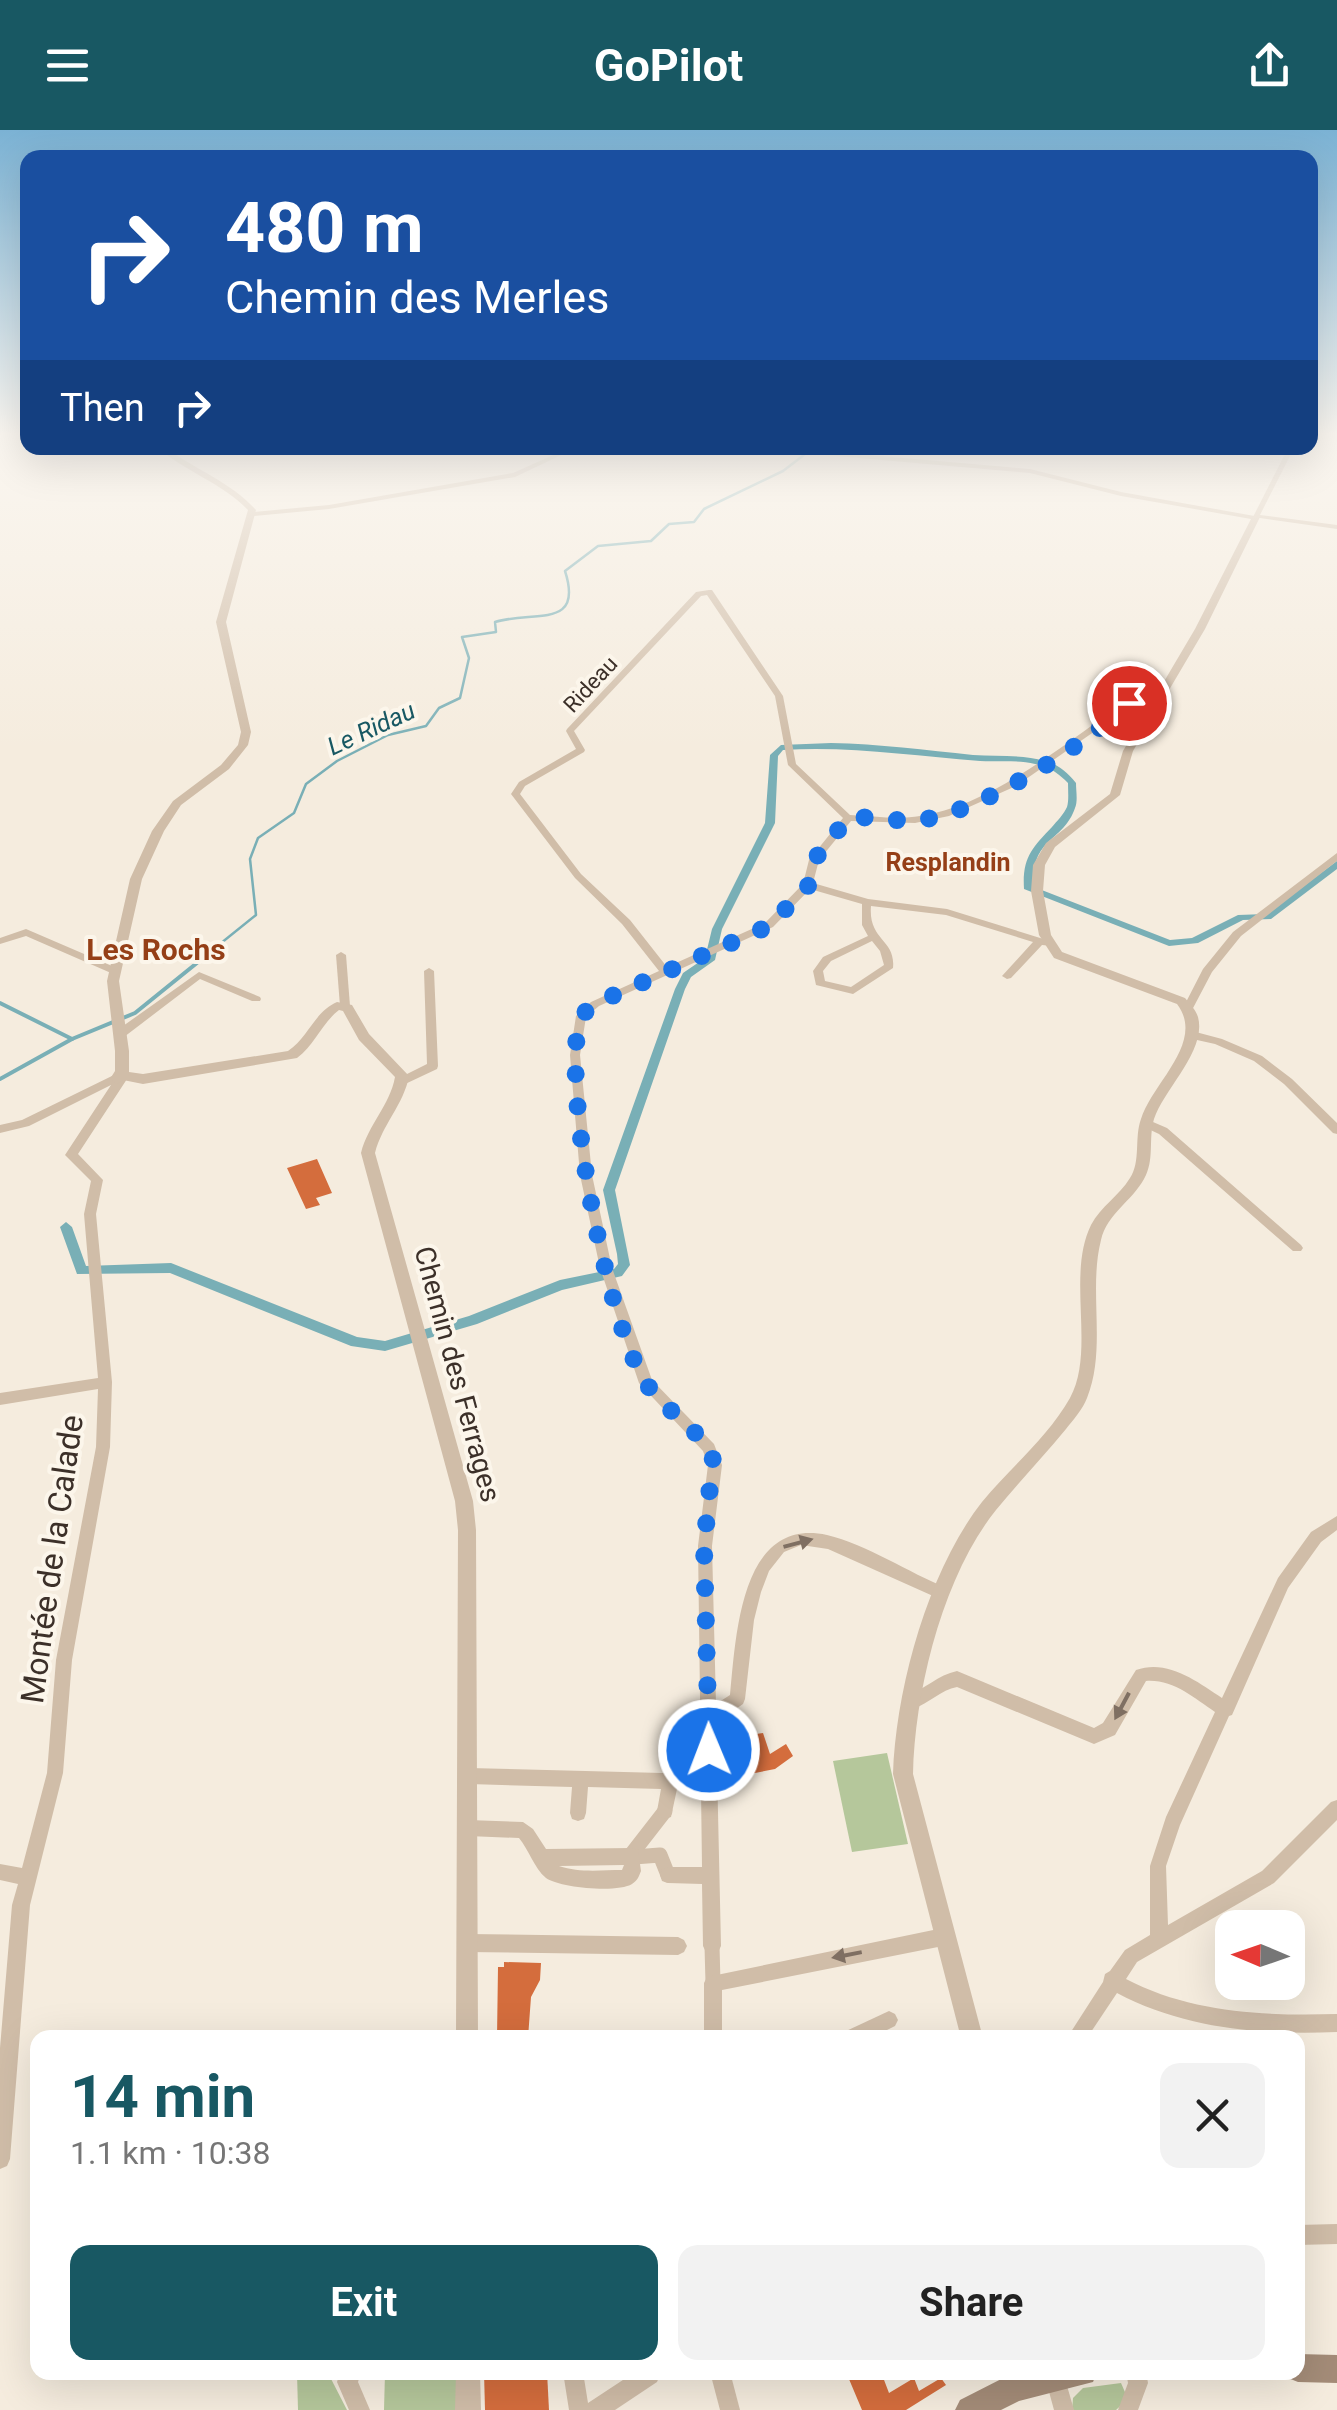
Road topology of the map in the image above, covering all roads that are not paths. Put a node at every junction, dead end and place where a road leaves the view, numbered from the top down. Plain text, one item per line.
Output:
1 (245, 537) edge
2 (1246, 537) edge
3 (1144, 725) junction
4 (848, 818) junction
5 (1337, 856) edge
6 (808, 886) junction
7 (867, 902) junction
8 (870, 938) junction
9 (0, 941) edge
10 (1043, 943) junction
11 (341, 955) dead end
12 (115, 970) junction
13 (429, 971) dead end
14 (665, 971) junction
15 (1006, 976) dead end
16 (256, 998) dead end
17 (345, 1006) junction
18 (1188, 1008) junction
19 (119, 1026) junction
20 (1192, 1035) junction
21 (121, 1076) junction
22 (403, 1081) junction
23 (0, 1129) edge
24 (1146, 1130) junction
25 (1337, 1130) edge
26 (1236, 1204) dead end
27 (1297, 1248) dead end
28 (105, 1382) junction
29 (0, 1399) edge
30 (1337, 1522) edge
31 (942, 1593) junction
32 (913, 1701) junction
33 (1226, 1710) junction
34 (708, 1718) junction
35 (469, 1776) junction
36 (581, 1778) junction
37 (670, 1781) junction
38 (710, 1782) junction
39 (1337, 1808) edge
40 (665, 1811) joint
41 (578, 1813) dead end
42 (468, 1828) junction
43 (632, 1856) junction
44 (542, 1858) junction
45 (597, 1858) junction
46 (0, 1872) edge
47 (668, 1875) joint
48 (711, 1876) junction
49 (27, 1877) junction
50 (596, 1878) junction
51 (943, 1937) junction
52 (1160, 1938) junction
53 (468, 1943) junction
54 (682, 1946) dead end
55 (712, 1946) joint
56 (1111, 1980) junction
57 (714, 1983) junction
58 (889, 2020) dead end
59 (1337, 2023) edge
60 (467, 2030) edge
61 (713, 2030) edge
62 (867, 2030) edge
63 (970, 2030) edge
64 (1081, 2030) edge
65 (0, 2158) edge
66 (1337, 2234) edge
67 (1305, 2235) edge
68 (1305, 2363) edge
69 (1337, 2369) edge
70 (348, 2380) edge
71 (468, 2380) edge
72 (574, 2380) edge
73 (642, 2380) edge
74 (722, 2380) edge
75 (1014, 2380) edge
76 (1068, 2380) edge
77 (1137, 2380) edge
78 (360, 2410) edge
79 (468, 2410) edge
80 (579, 2410) edge
81 (596, 2410) edge
82 (730, 2410) edge
83 (970, 2410) edge
84 (1064, 2410) edge
85 (1128, 2410) edge

1 - 12 street
2 - 3 street
3 - 4 street
3 - 10 street
4 - 6 street
4 - 14 street, Rideau
5 - 18 street
6 - 7 street
6 - 14 street
7 - 8 street
7 - 10 street
8 - 8 street
9 - 12 street
10 - 15 street
10 - 18 street
11 - 17 street
12 - 19 street
13 - 22 street
14 - 34 street
16 - 19 street
17 - 21 street
17 - 22 street
18 - 20 street
19 - 21 street
20 - 24 street
20 - 25 street
21 - 23 street
21 - 28 street, Montée de la Calade
22 - 35 street, Chemin des Ferrages
24 - 26 street
24 - 27 street
24 - 31 street
28 - 29 street, Montée de la Calade
28 - 49 street, Montée de la Calade
30 - 33 street
31 - 32 street
34 -> 31 street
33 -> 32 street
32 - 51 street
33 - 52 street
34 - 38 street
35 - 36 street
35 - 42 street, Chemin des Ferrages
36 - 37 street
36 - 41 street
37 - 38 street
37 - 40 street
38 - 48 street
39 - 52 street
40 - 43 street
42 - 44 street
42 - 53 street, Chemin des Ferrages
43 - 45 street
43 - 47 street
43 - 50 street
44 - 45 street
44 - 50 street
45 - 50 street
46 - 49 street
47 - 48 street
48 - 55 street
49 - 65 street, Montée de la Calade
51 -> 57 street
51 - 63 street
52 - 56 street
53 - 54 street
53 - 60 street, Chemin des Ferrages
55 - 57 street
56 - 59 street
56 - 64 street
57 - 61 street
58 - 62 street
66 - 67 street
68 - 69 main road
70 - 78 street
71 - 79 street
72 - 80 street
73 - 81 street
74 - 82 street
75 - 83 main road
76 - 84 street
77 - 85 street

